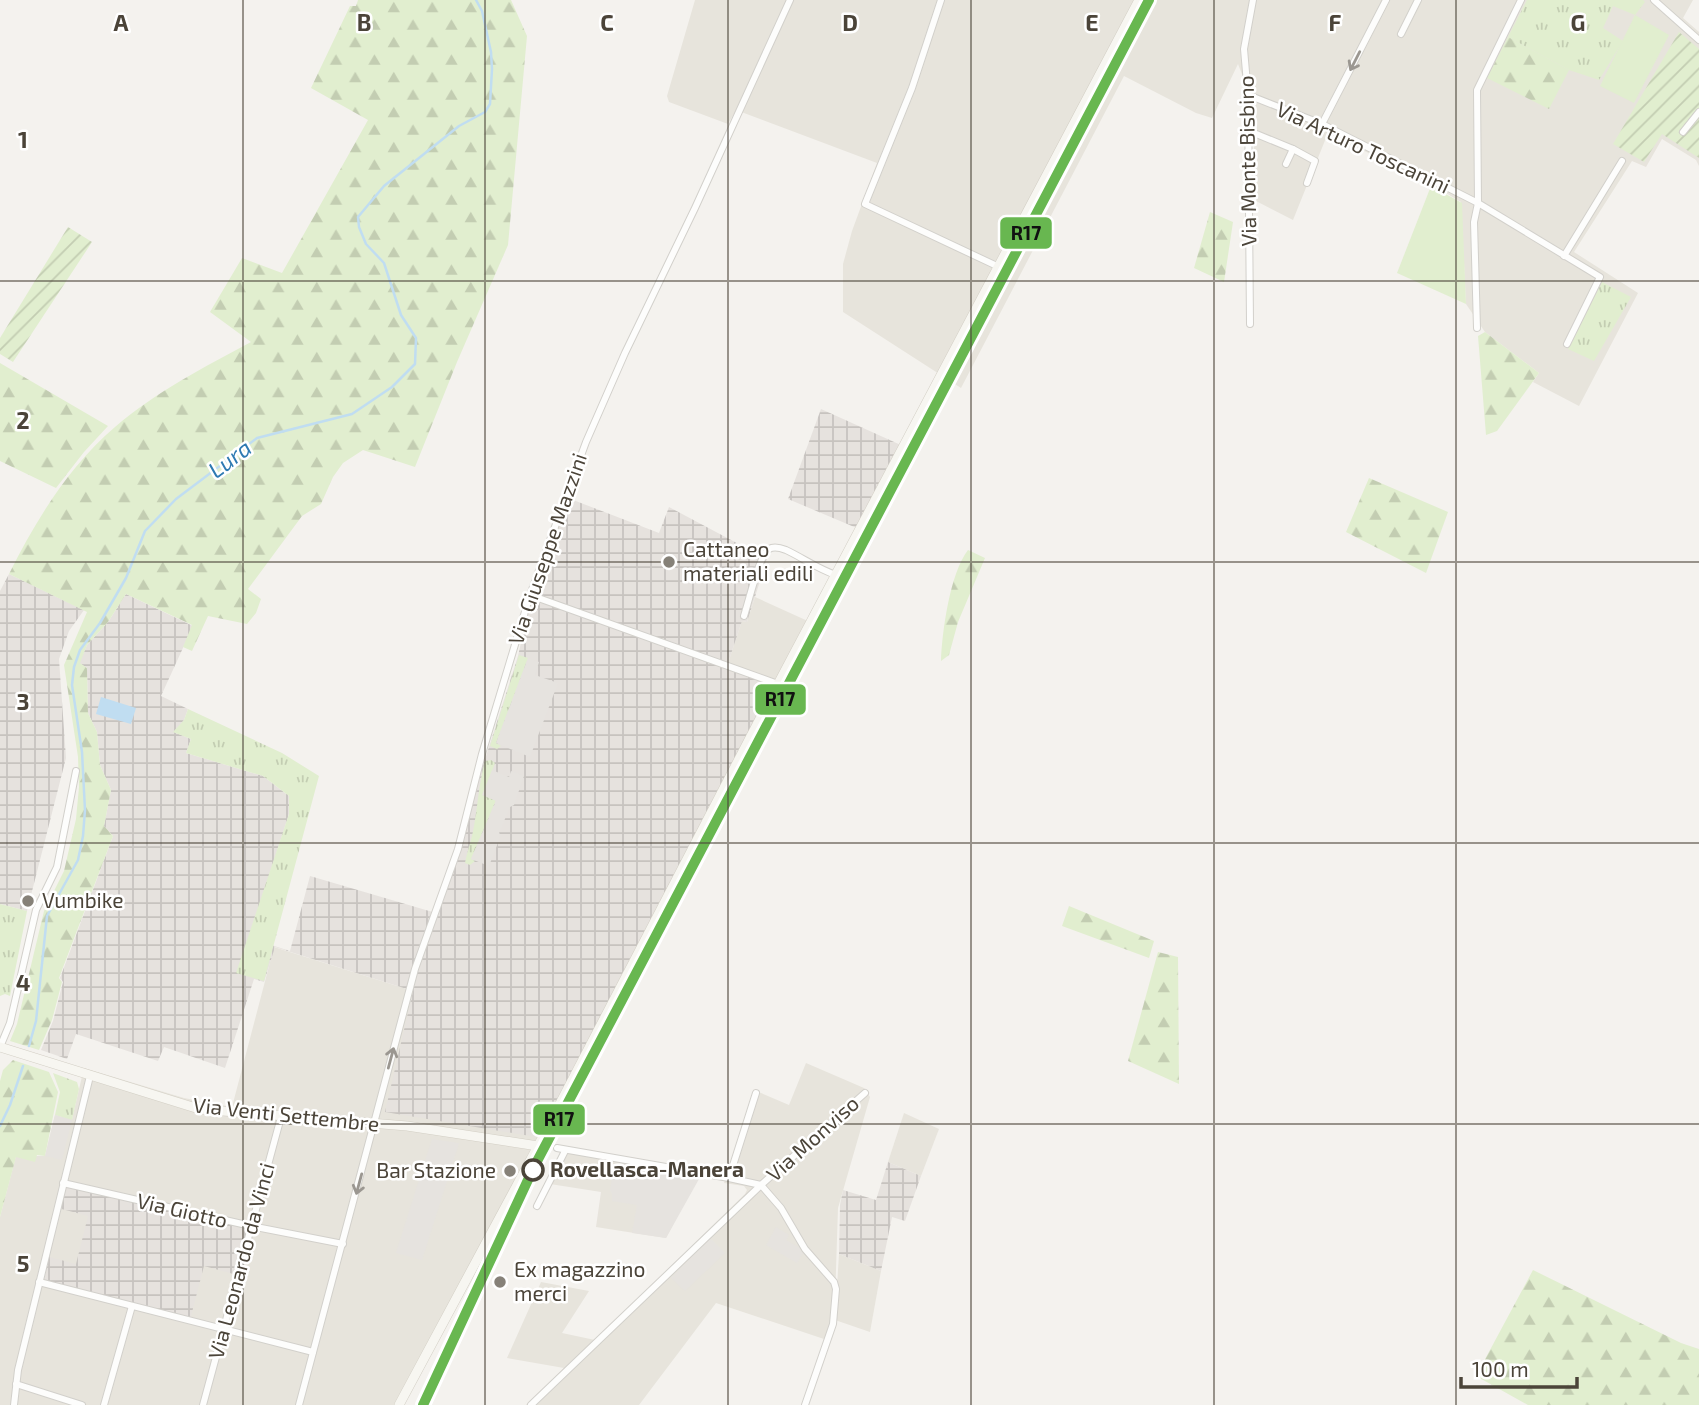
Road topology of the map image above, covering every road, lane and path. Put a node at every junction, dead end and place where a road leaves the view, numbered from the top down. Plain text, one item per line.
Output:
1 (790, 0) edge
2 (941, 0) edge
3 (1139, 0) edge
4 (1253, 0) edge
5 (1386, 0) edge
6 (1418, 0) edge
7 (1521, 0) edge
8 (1654, 0) edge
9 (1401, 34) dead end
10 (1699, 40) edge
11 (1248, 95) junction
12 (1699, 112) edge
13 (1322, 124) junction
14 (1249, 131) junction
15 (1684, 132) dead end
16 (1293, 149) junction
17 (1622, 161) dead end
18 (1286, 164) dead end
19 (1307, 183) dead end
20 (1478, 203) junction
21 (1564, 256) junction
22 (999, 267) junction
23 (1250, 324) dead end
24 (1477, 328) dead end
25 (1567, 344) dead end
26 (836, 575) junction
27 (530, 595) junction
28 (744, 616) dead end
29 (778, 684) junction
30 (76, 771) dead end
31 (0, 1047) edge
32 (90, 1076) junction
33 (755, 1093) dead end
34 (865, 1093) dead end
35 (281, 1117) junction
36 (374, 1124) junction
37 (538, 1146) junction
38 (557, 1149) dead end
39 (565, 1151) junction
40 (729, 1178) junction
41 (63, 1183) junction
42 (761, 1185) junction
43 (537, 1206) dead end
44 (251, 1226) junction
45 (343, 1244) junction
46 (39, 1282) junction
47 (132, 1306) junction
48 (223, 1329) junction
49 (313, 1352) junction
50 (16, 1384) junction
51 (14, 1405) edge
52 (82, 1405) edge
53 (104, 1405) edge
54 (203, 1405) edge
55 (299, 1405) edge
56 (399, 1405) edge
57 (531, 1405) edge
58 (806, 1405) edge

1 - 27 street, Via Giuseppe Mazzini
2 - 22 street
3 - 22 street
4 - 11 street, Via Monte Bisbino
5 -> 13 street
6 - 9 street
7 - 20 street
8 - 10 street
11 - 13 street, Via Arturo Toscanini
11 - 14 street, Via Monte Bisbino
12 - 15 street
13 - 20 street, Via Arturo Toscanini
14 - 16 street
14 - 23 street, Via Monte Bisbino
16 - 18 street
16 - 19 street
17 - 21 street
20 - 21 street, Via Arturo Toscanini
20 - 24 street
21 - 25 street, Via Arturo Toscanini
22 - 26 street
26 - 28 street
26 - 29 street
27 - 29 street
36 -> 27 street, Via Giuseppe Mazzini
29 - 37 street
30 - 31 street, Via Venti Settembre
31 - 32 street, Via Venti Settembre
32 - 35 street, Via Venti Settembre
32 - 41 street
33 - 40 street
34 - 42 street, Via Monviso
35 - 36 street, Via Venti Settembre
35 - 44 street, Via Leonardo da Vinci
36 - 37 street, Via Venti Settembre
36 -> 45 street, Via Giuseppe Mazzini
37 - 56 street
38 - 39 street
39 - 40 street
39 - 43 street
40 - 42 street
41 - 44 street, Via Giotto
41 - 46 street
42 - 57 street, Via Monviso
42 - 58 street
44 - 45 street, Via Giotto
44 - 48 street, Via Leonardo da Vinci
45 - 49 street, Via Giuseppe Mazzini
46 - 47 street
46 - 50 street
47 - 48 street
47 - 53 street
48 - 49 street
48 - 54 street, Via Leonardo da Vinci
49 - 55 street, Via Giuseppe Mazzini
50 - 51 street
50 - 52 street

